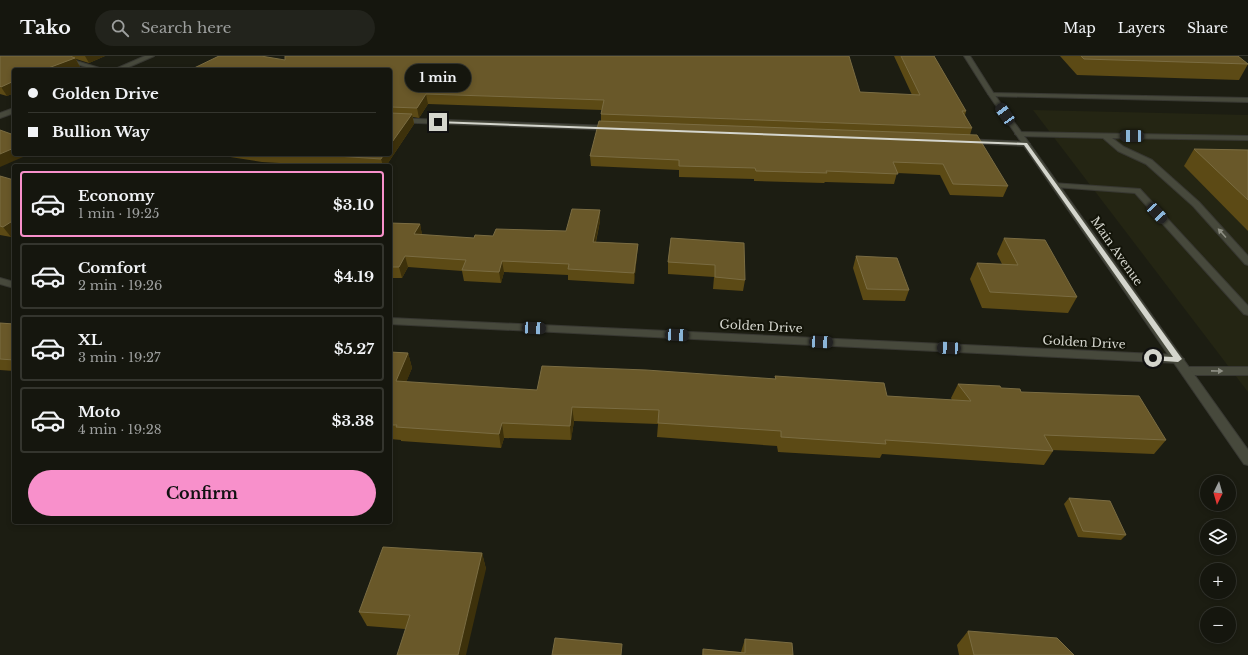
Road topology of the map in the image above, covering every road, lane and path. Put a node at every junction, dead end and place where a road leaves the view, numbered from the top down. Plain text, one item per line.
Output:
1 (53, 56) edge
2 (151, 56) edge
3 (967, 56) edge
4 (96, 68) edge
5 (121, 68) edge
6 (991, 94) junction
7 (1248, 100) edge
8 (12, 111) edge
9 (0, 116) edge
10 (392, 120) edge
11 (621, 129) edge
12 (1019, 134) junction
13 (1104, 135) junction
14 (1248, 138) edge
15 (955, 141) edge
16 (1026, 144) junction
17 (1055, 186) junction
18 (1248, 262) edge
19 (0, 281) edge
20 (12, 284) edge
21 (1248, 312) edge
22 (392, 321) edge
23 (1178, 359) junction
24 (1186, 371) junction
25 (1248, 371) edge
26 (1248, 460) edge

1 - 4 street
2 - 5 street
3 - 6 street, Main Avenue
6 - 7 street
6 - 12 street, Main Avenue
8 - 9 street
10 - 11 street
12 - 13 street
12 - 16 street, Main Avenue
13 - 14 street
18 -> 13 street
15 - 16 street
16 - 17 street, Main Avenue
17 - 21 street
17 - 23 street, Main Avenue
19 - 20 street
22 - 23 street, Golden Drive
23 - 24 street, Main Avenue
24 -> 25 street
24 - 26 street, Main Avenue

